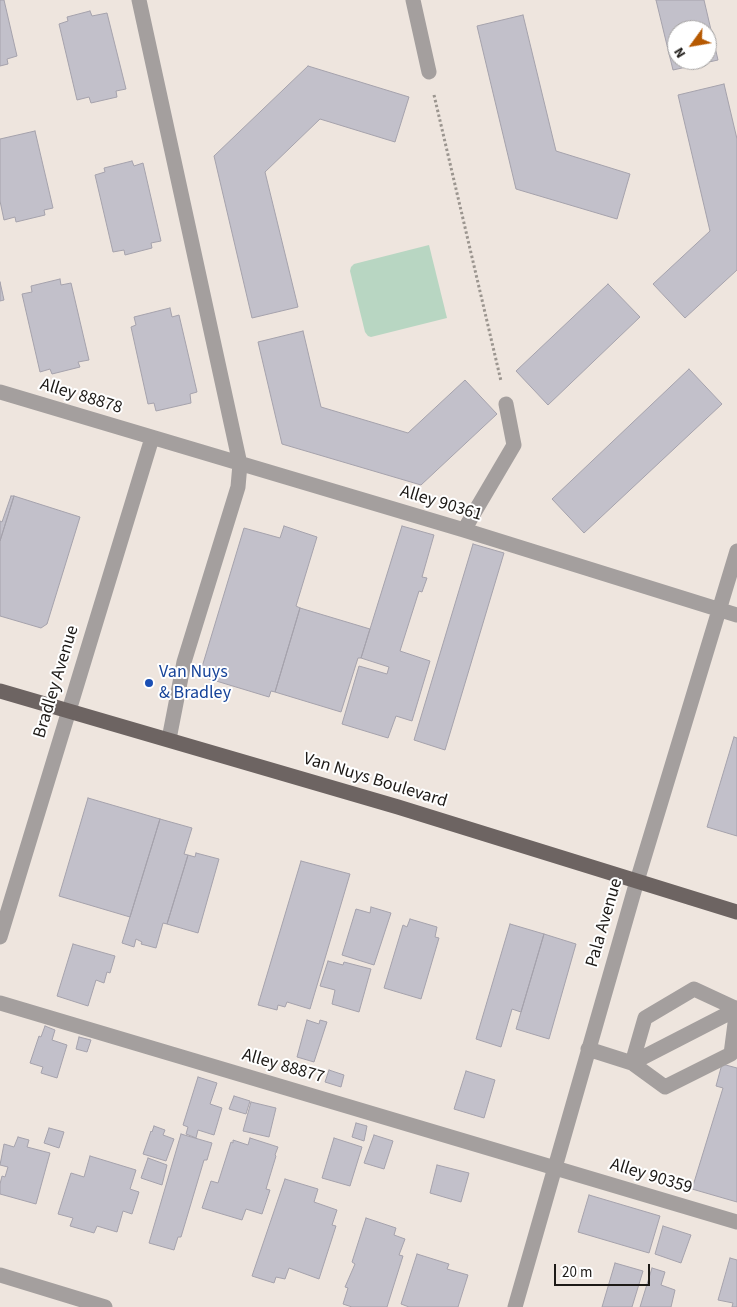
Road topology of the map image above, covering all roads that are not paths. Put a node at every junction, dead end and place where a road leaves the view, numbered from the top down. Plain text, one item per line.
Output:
1 (139, 0) edge
2 (413, 0) edge
3 (429, 72) road end
4 (0, 392) edge
5 (506, 404) road end
6 (152, 438) junction
7 (240, 464) junction
8 (464, 530) junction
9 (737, 551) edge
10 (719, 610) junction
11 (737, 615) edge
12 (0, 691) edge
13 (68, 710) junction
14 (168, 739) junction
15 (637, 881) junction
16 (737, 912) edge
17 (0, 937) edge
18 (0, 1003) edge
19 (737, 1008) edge
20 (588, 1049) junction
21 (632, 1063) junction
22 (555, 1167) junction
23 (737, 1222) edge
24 (0, 1276) edge
25 (105, 1307) edge
26 (515, 1307) edge

1 - 7 street
2 - 3 street
4 - 6 street, Alley 88878
5 - 8 street
6 - 7 street, Alley 90361
6 - 13 street, Bradley Avenue
7 - 8 street, Alley 90361
7 - 14 street
8 - 10 street, Alley 90361
9 - 10 street, Pala Avenue
10 - 11 street, Alley 90361
10 - 15 street, Pala Avenue
12 - 13 main road, Van Nuys Boulevard
13 - 14 main road, Van Nuys Boulevard
13 - 17 street, Bradley Avenue
14 - 15 main road, Van Nuys Boulevard
15 - 16 main road, Van Nuys Boulevard
15 - 20 street, Pala Avenue
18 - 22 street, Alley 88877
19 - 21 street
19 - 21 street
19 - 21 street
20 - 21 street
20 - 22 street, Pala Avenue
22 - 23 street, Alley 90359
22 - 26 street, Pala Avenue
24 - 25 street

